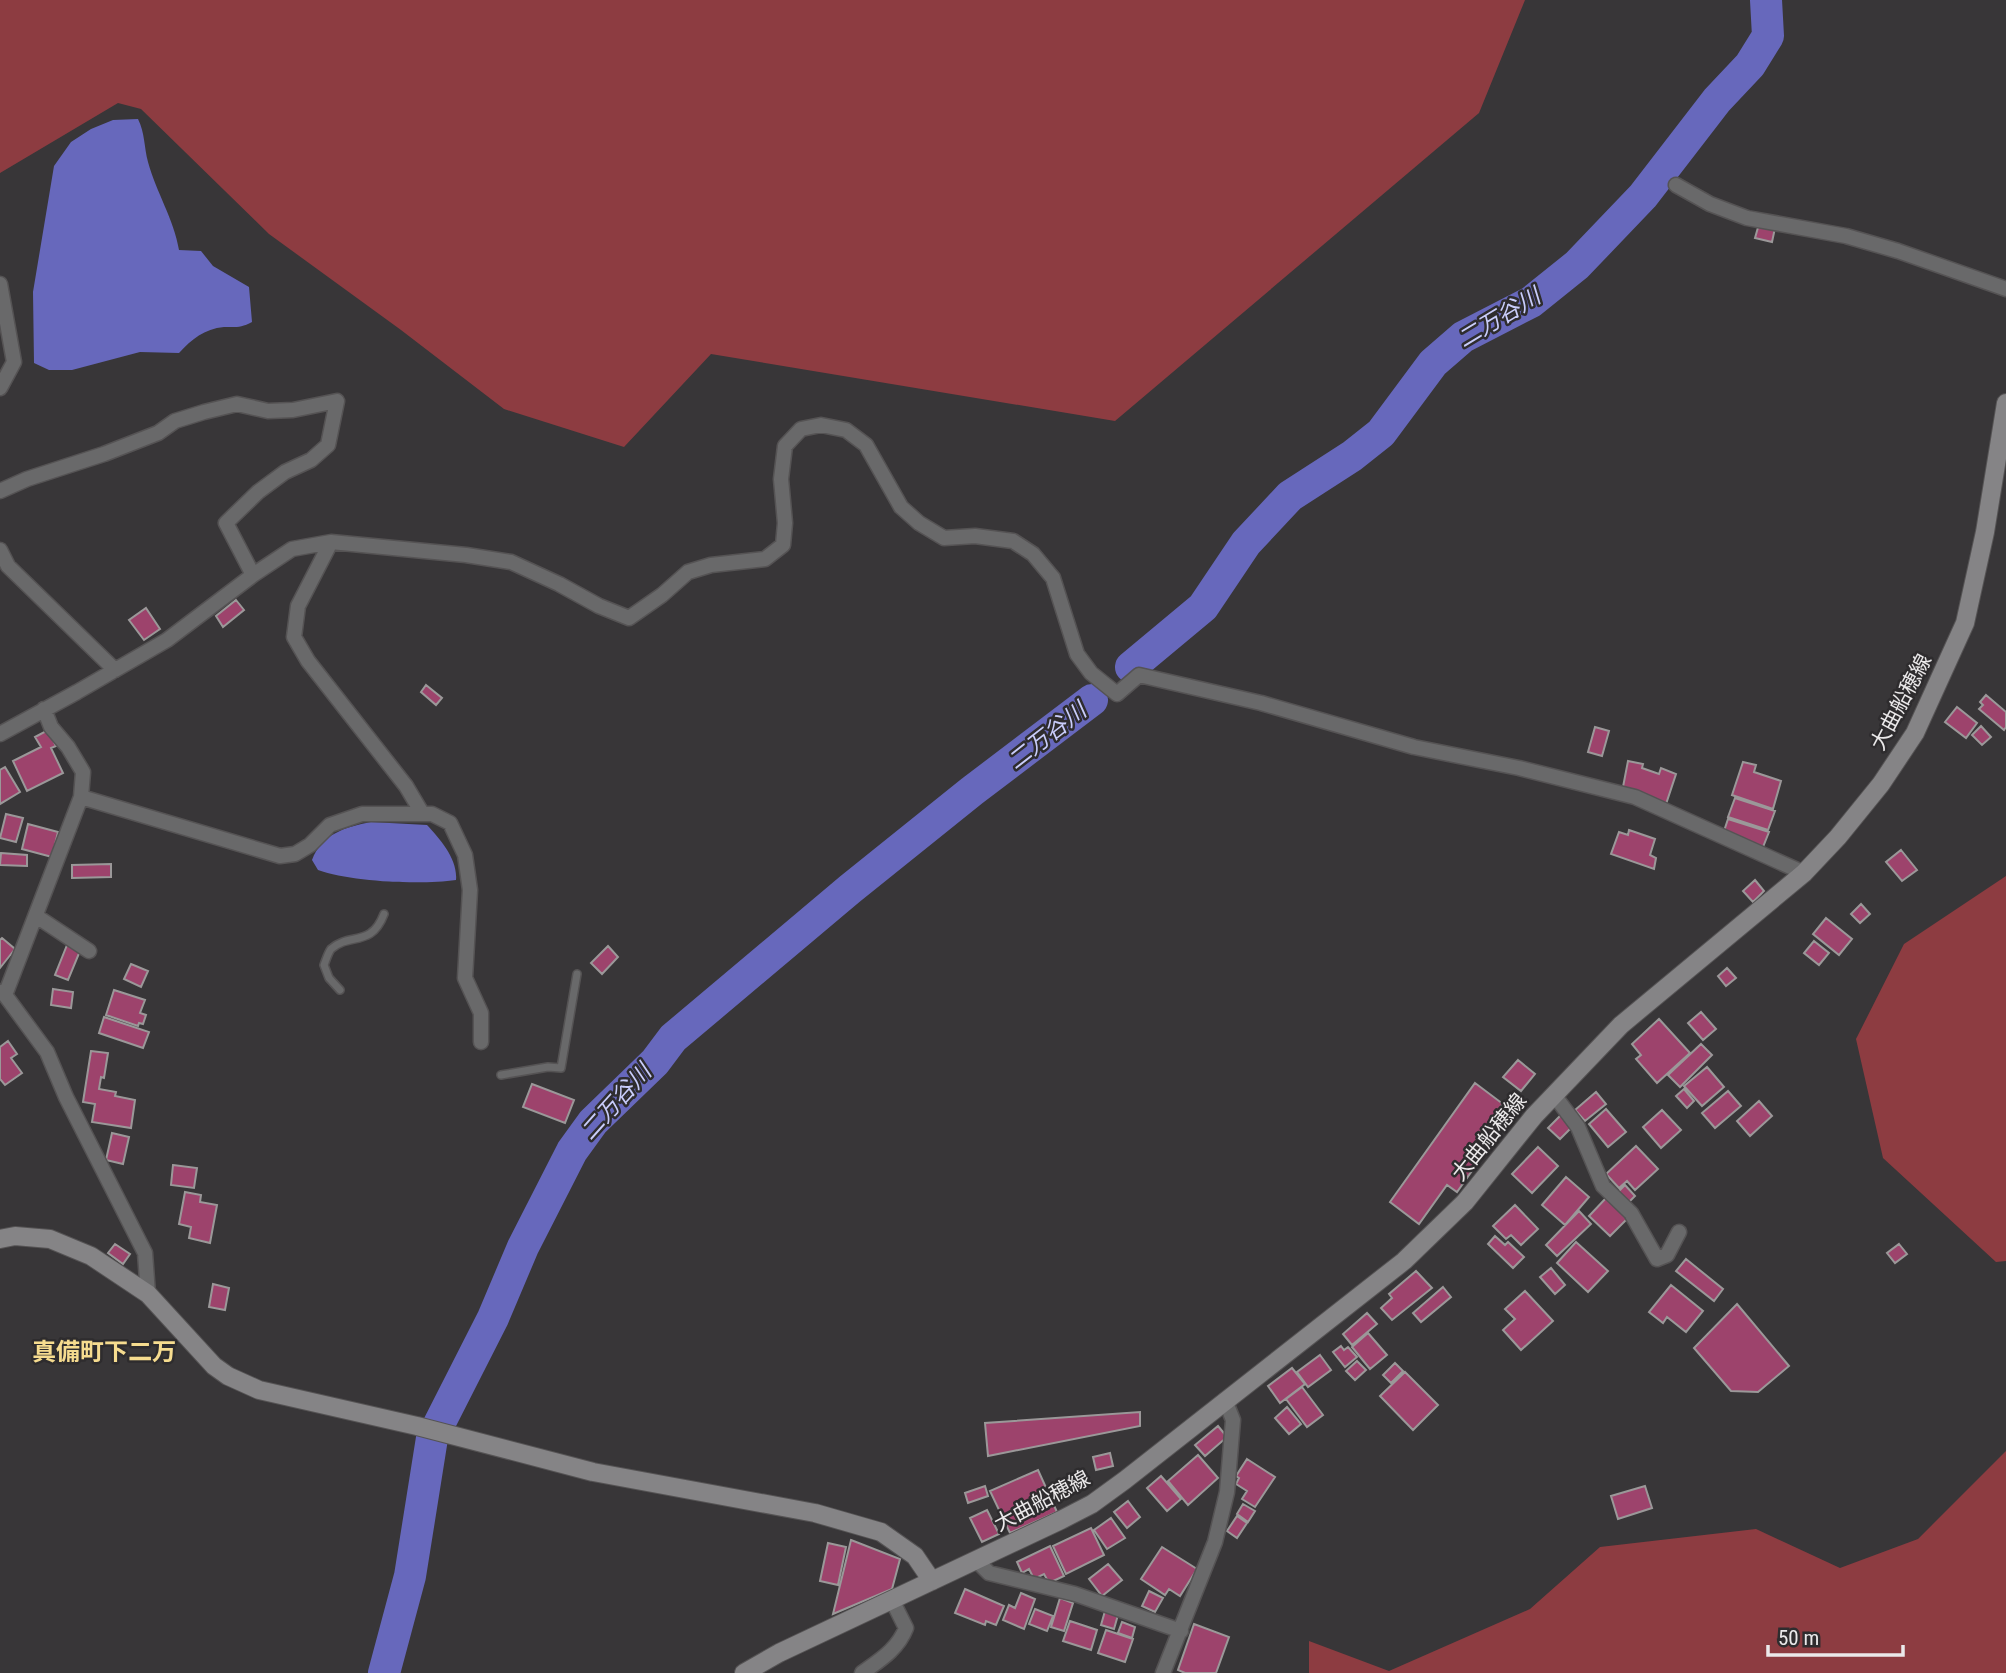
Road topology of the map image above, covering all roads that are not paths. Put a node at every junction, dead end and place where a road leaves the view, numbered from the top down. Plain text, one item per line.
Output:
1 (1676, 185) dead end
2 (0, 284) edge
3 (2006, 289) edge
4 (0, 388) edge
5 (2006, 403) edge
6 (0, 491) edge
7 (331, 542) junction
8 (0, 550) edge
9 (253, 575) junction
10 (115, 670) junction
11 (44, 709) junction
12 (0, 734) edge
13 (81, 797) junction
14 (422, 813) junction
15 (1804, 873) junction
16 (384, 914) dead end
17 (36, 916) junction
18 (89, 951) dead end
19 (577, 974) dead end
20 (340, 990) dead end
21 (2, 993) edge
22 (481, 1042) dead end
23 (500, 1075) dead end
24 (1554, 1095) junction
25 (1679, 1232) dead end
26 (0, 1239) edge
27 (148, 1294) junction
28 (1225, 1401) junction
29 (975, 1560) junction
30 (932, 1581) junction
31 (892, 1600) junction
32 (1181, 1630) junction
33 (744, 1673) edge
34 (862, 1673) edge
35 (1164, 1673) edge

1 - 3 street
2 - 4 street
5 - 15 main road, 大曲船穂線
6 - 9 street
7 - 9 street
7 - 14 street
7 - 15 street
8 - 10 street
9 - 10 street
10 - 11 street
11 - 12 street
11 - 13 street
13 - 14 street
13 - 17 street
14 - 22 street
15 - 24 main road, 大曲船穂線
16 - 20 lane
17 - 18 street
17 - 21 street
19 - 23 lane
21 - 27 street
24 - 25 street
24 - 28 main road, 大曲船穂線
26 - 27 main road
27 - 30 main road
28 - 29 main road, 大曲船穂線
28 - 32 street
29 - 30 main road, 大曲船穂線
29 - 32 street
30 - 31 main road, 大曲船穂線
31 - 33 main road, 大曲船穂線
31 - 34 street
32 - 35 street

